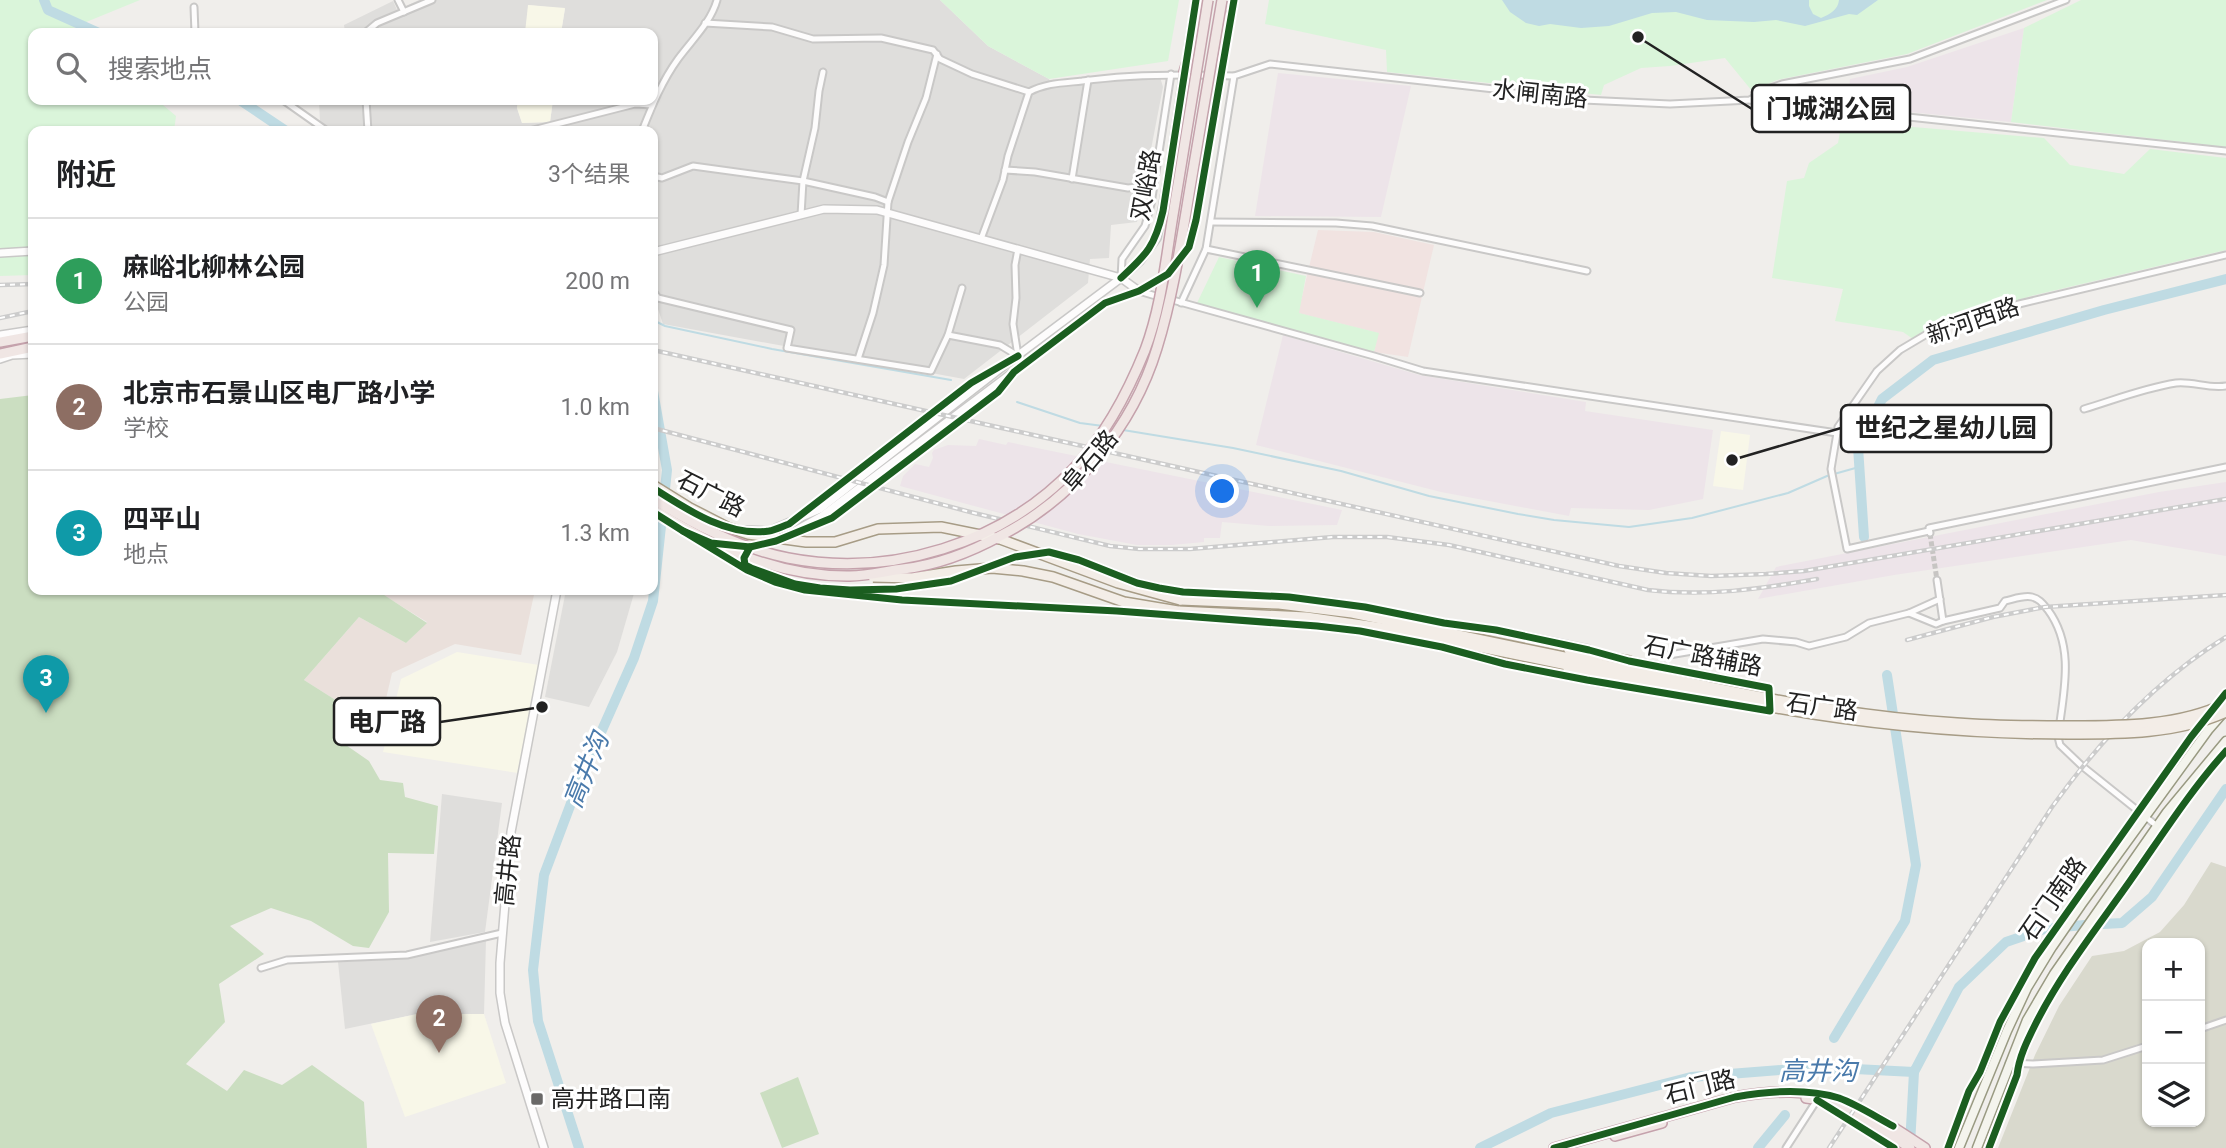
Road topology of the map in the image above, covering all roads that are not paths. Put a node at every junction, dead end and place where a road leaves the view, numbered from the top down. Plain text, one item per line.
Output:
1 (398, 0) edge
2 (432, 0) edge
3 (717, 0) edge
4 (1196, 0) edge
5 (1207, 0) edge
6 (1222, 0) edge
7 (1234, 0) edge
8 (2066, 0) edge
9 (194, 8) dead end
10 (404, 12) junction
11 (705, 23) junction
12 (195, 28) edge
13 (371, 28) edge
14 (937, 54) junction
15 (1221, 68) junction
16 (823, 72) dead end
17 (1184, 72) junction
18 (1171, 74) junction
19 (1234, 76) junction
20 (1088, 80) junction
21 (1029, 92) junction
22 (658, 94) edge
23 (1751, 100) junction
24 (290, 105) edge
25 (366, 105) edge
26 (631, 105) edge
27 (652, 105) edge
28 (320, 126) edge
29 (368, 126) edge
30 (549, 126) edge
31 (644, 126) edge
32 (2226, 151) edge
33 (1005, 170) junction
34 (658, 177) edge
35 (1072, 179) junction
36 (803, 181) junction
37 (1153, 185) junction
38 (888, 202) junction
39 (889, 213) junction
40 (801, 215) junction
41 (1211, 222) junction
42 (981, 239) junction
43 (1206, 249) junction
44 (1018, 250) junction
45 (28, 251) edge
46 (658, 251) edge
47 (0, 253) edge
48 (2226, 255) edge
49 (1587, 271) dead end
50 (1121, 278) junction
51 (962, 288) dead end
52 (1139, 291) junction
53 (1420, 293) dead end
54 (658, 298) edge
55 (1181, 303) junction
56 (28, 331) edge
57 (0, 335) edge
58 (948, 335) junction
59 (28, 337) edge
60 (0, 342) edge
61 (28, 348) edge
62 (0, 354) edge
63 (28, 354) edge
64 (1018, 356) junction
65 (0, 359) edge
66 (858, 359) junction
67 (2226, 386) edge
68 (2084, 410) dead end
69 (1837, 433) junction
70 (2226, 467) edge
71 (658, 489) edge
72 (658, 489) edge
73 (658, 502) edge
74 (658, 514) edge
75 (658, 514) edge
76 (683, 531) junction
77 (750, 547) junction
78 (850, 576) junction
79 (1937, 580) tunnel mouth
80 (915, 587) junction
81 (557, 595) edge
82 (1940, 599) junction
83 (914, 601) junction
84 (1909, 613) junction
85 (1943, 621) junction
86 (1466, 635) junction
87 (1520, 655) junction
88 (1669, 655) dead end
89 (1629, 661) junction
90 (1645, 689) junction
91 (1703, 690) junction
92 (2226, 703) edge
93 (2226, 711) edge
94 (2226, 741) edge
95 (2147, 817) junction
96 (2157, 826) junction
97 (502, 933) junction
98 (261, 968) dead end
99 (2226, 1020) edge
100 (2205, 1026) edge
101 (2142, 1047) edge
102 (2009, 1063) junction
103 (1817, 1100) junction
104 (1893, 1132) junction
105 (544, 1148) edge
106 (1554, 1148) edge
107 (1575, 1148) edge
108 (1786, 1148) edge
109 (1910, 1148) edge
110 (1925, 1148) edge
111 (1959, 1148) edge
112 (1976, 1148) edge

1 - 10 street
2 - 10 street
3 - 11 street
4 - 17 street, 双峪路
5 - 17 highway, bridge
5 - 73 highway, 阜石路, bridge
6 - 15 highway, bridge
6 - 78 highway, 阜石路, bridge
7 - 15 street
8 - 23 street, 水闸南路
9 - 12 street
10 - 13 street
11 - 14 street
11 - 22 street
14 - 21 street
14 - 38 street
15 - 52 street, bridge
16 - 36 street
17 - 50 street, 双峪路, bridge
18 - 19 street
18 - 20 street
18 - 37 street
19 - 23 street, 水闸南路
19 - 41 street
20 - 21 street
20 - 35 street
21 - 33 street
23 - 32 street
24 - 28 street
25 - 29 street
26 - 30 street
27 - 31 street
33 - 35 street
33 - 42 street
34 - 36 street
35 - 37 street
36 - 38 street
36 - 40 street
37 - 50 street
38 - 39 street
39 - 40 street
39 - 42 street
39 - 66 street
40 - 46 street
41 - 43 street
41 - 49 street
42 - 44 street
43 - 53 street
43 - 55 street
44 - 50 street
44 - 64 street
45 - 47 street
48 - 69 street, 新河西路
50 - 52 street
50 - 64 street, 双峪路
51 - 58 street
52 - 55 street
52 - 77 street
54 - 66 street
55 - 69 street
56 - 57 street
58 - 64 street
58 - 66 street
59 - 60 highway
61 - 62 highway
63 - 65 street
64 - 71 street, 双峪路, bridge
67 - 68 street
69 - 70 street, 新河西路
72 - 86 main road, 石广路, bridge
74 - 78 highway, 阜石路, bridge
75 - 76 street, bridge
76 - 77 street
76 - 83 street, 石广路辅路
77 - 80 street, 石广路辅路
78 - 87 main road, 石广路, bridge
79 - 82 street
80 - 83 street
80 - 89 street, 石广路辅路
81 - 97 street, 高井路
82 - 84 street
82 - 85 street
83 - 90 street, 石广路辅路
84 - 85 street
84 - 88 street
85 - 95 street
86 - 89 main road
86 - 91 main road, 石广路
87 - 90 main road
87 - 91 main road, 石广路
89 - 90 street, 石广路辅路
91 - 92 main road, 石广路, bridge
91 - 93 main road, 石广路, bridge
93 - 95 main road, 石门南路
94 - 96 main road, 石门南路
95 - 96 street
95 - 111 main road, 石门南路
96 - 102 main road, 石门南路
97 - 98 street
97 - 105 street, 高井路
99 - 100 street
101 - 102 street
102 - 112 main road, 石门南路
103 - 104 highway, 石门路
103 - 107 highway, 石门路
103 - 108 street
104 - 106 highway, 石门路
104 - 109 highway, 石门路
104 - 110 highway, 石门路

